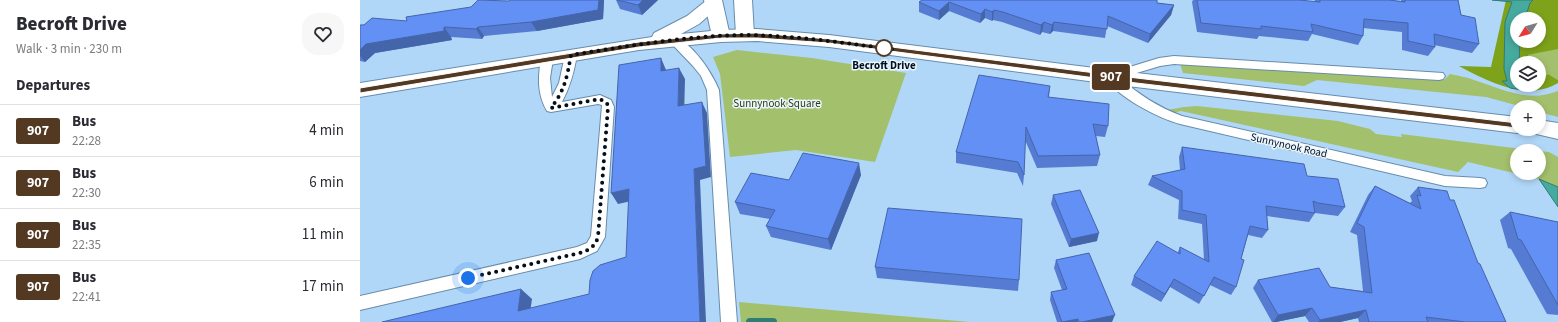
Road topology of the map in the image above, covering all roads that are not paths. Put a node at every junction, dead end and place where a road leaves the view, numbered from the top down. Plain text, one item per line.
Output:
1 (743, 0) edge
2 (713, 2) edge
3 (745, 35) junction
4 (721, 36) junction
5 (674, 41) junction
6 (639, 44) junction
7 (571, 55) junction
8 (547, 59) junction
9 (1439, 76) dead end
10 (1111, 77) junction
11 (360, 90) edge
12 (551, 108) junction
13 (1510, 124) edge
14 (1546, 129) edge
15 (1558, 131) edge
16 (1480, 183) dead end
17 (360, 303) edge
18 (729, 322) edge

1 - 3 main road
2 - 4 main road
2 - 6 main road
3 - 4 main road
3 - 10 main road
4 - 5 main road
5 - 6 main road
5 - 18 lane
6 - 7 main road
7 - 8 main road
7 - 12 lane
8 - 11 main road
8 - 12 lane
9 - 10 lane
10 - 13 main road
10 - 16 lane, Sunnynook Road
12 - 17 lane
14 - 15 main road

